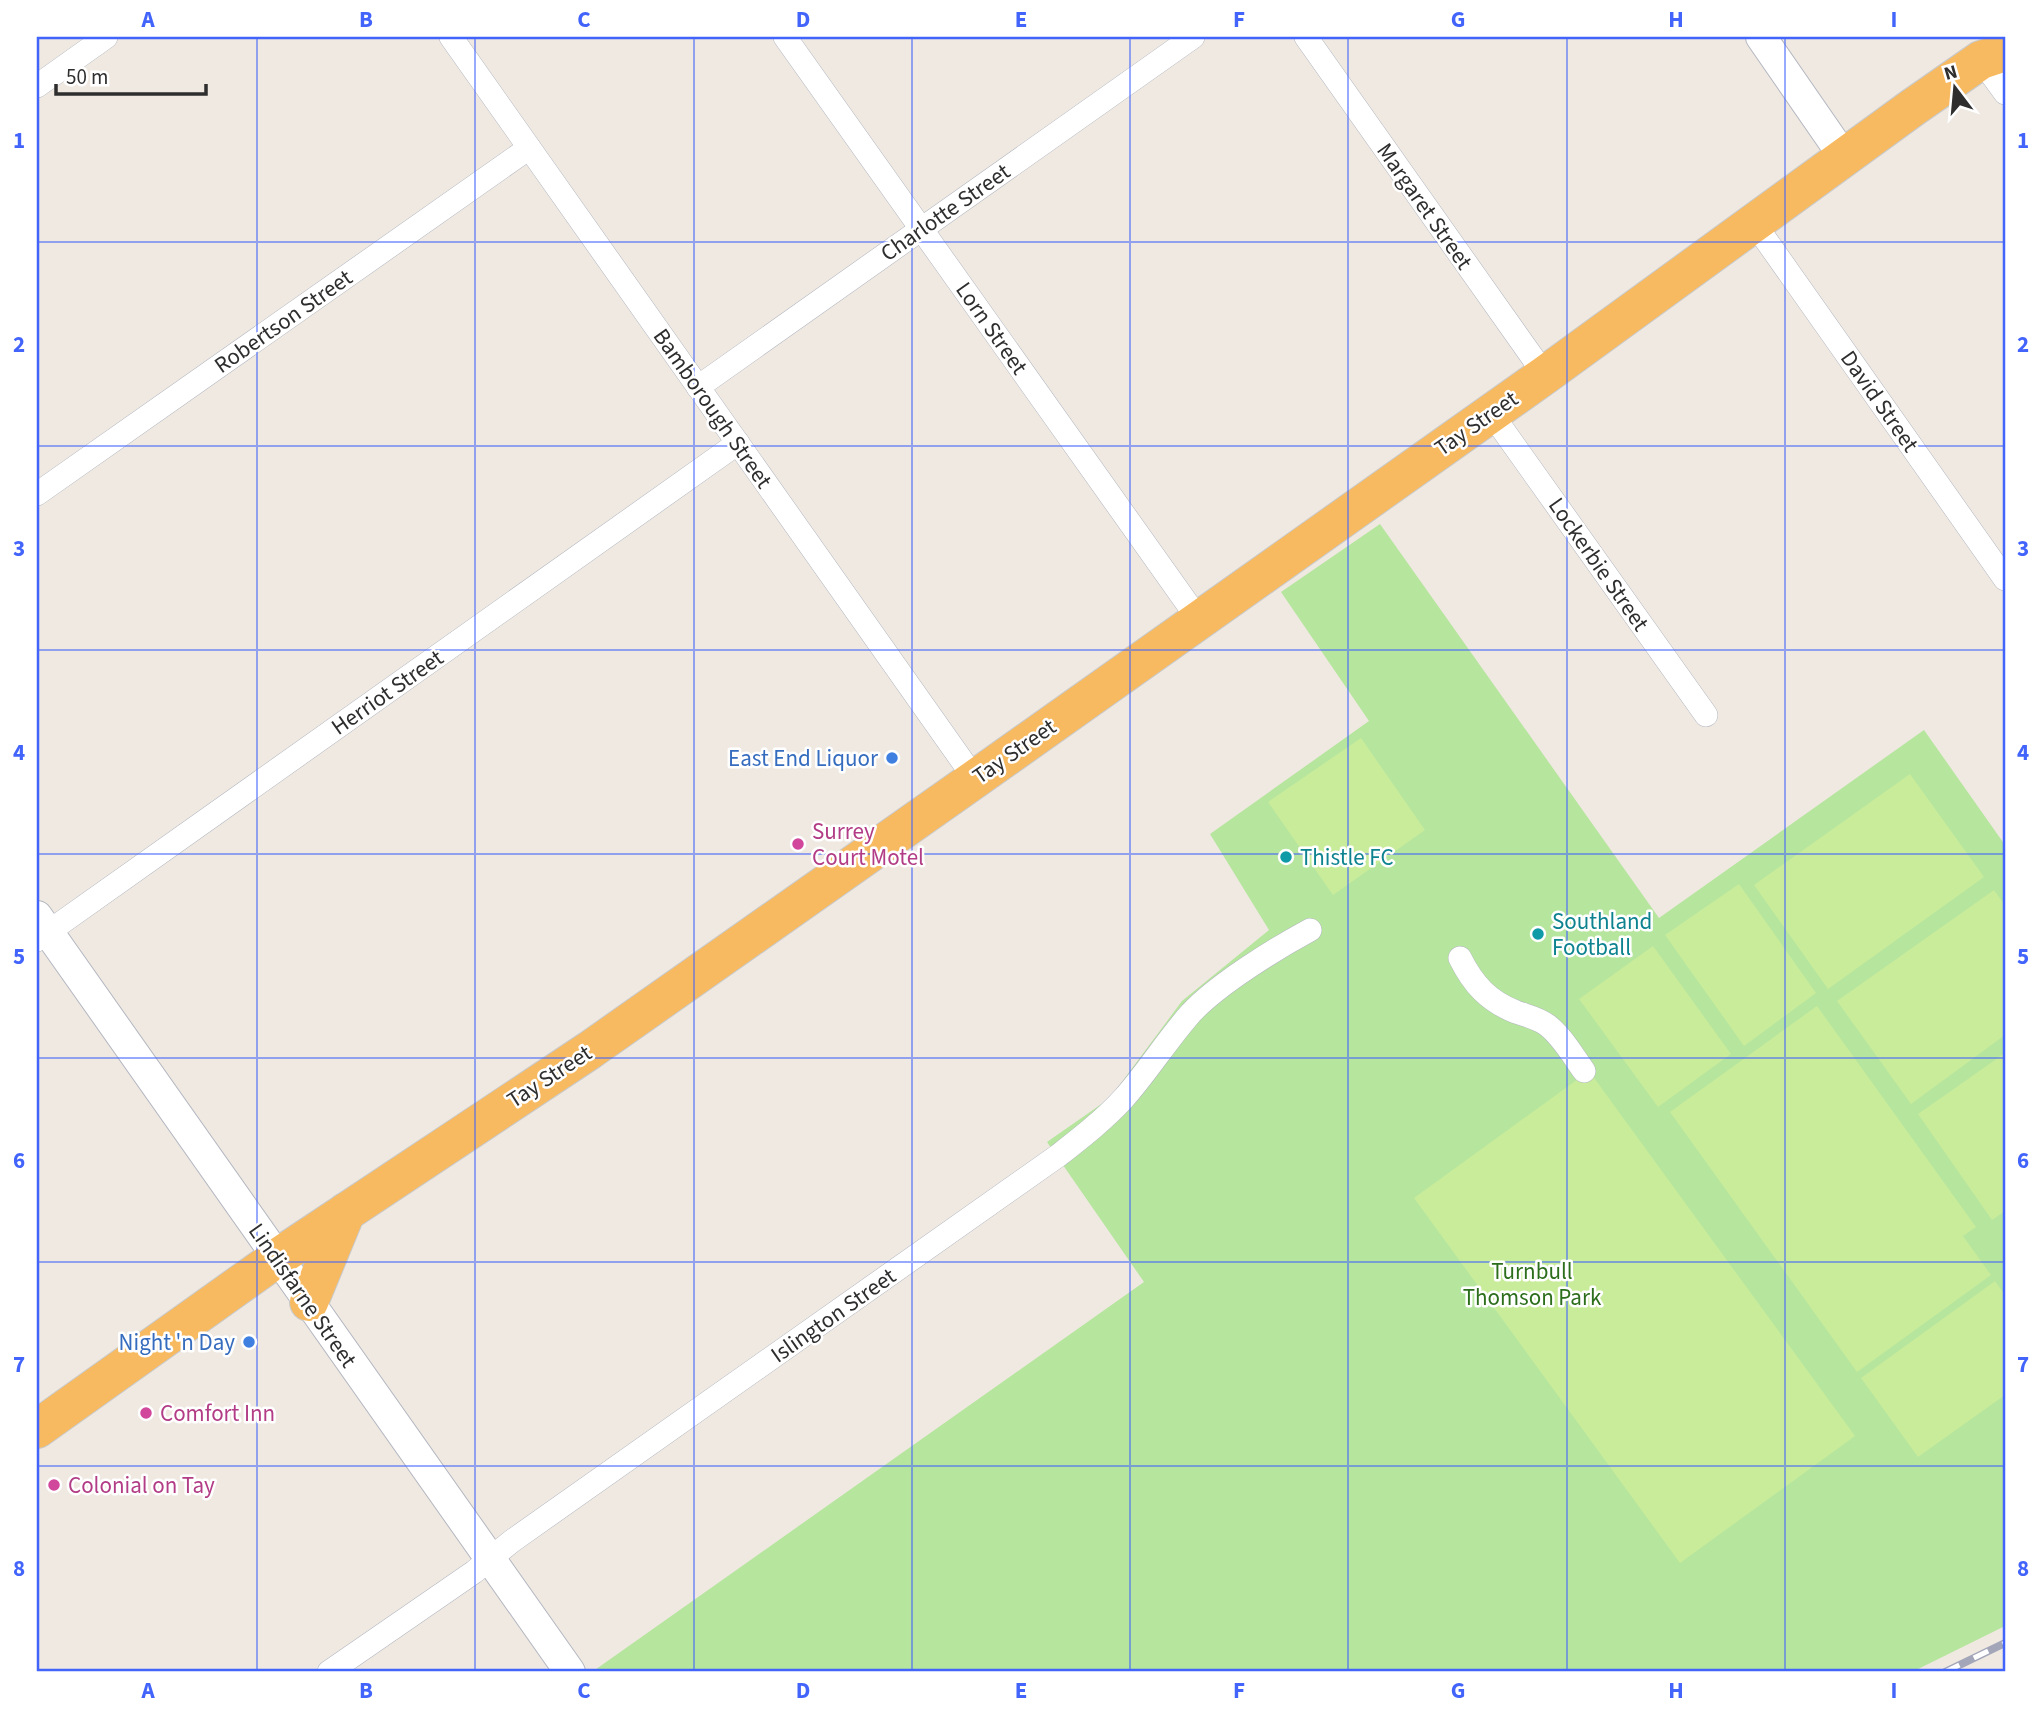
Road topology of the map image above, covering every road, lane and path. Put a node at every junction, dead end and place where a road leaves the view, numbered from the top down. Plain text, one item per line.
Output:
1 (106, 37) edge
2 (451, 37) edge
3 (786, 37) edge
4 (1193, 37) edge
5 (1306, 37) edge
6 (1761, 37) edge
7 (1994, 50) edge
8 (37, 86) edge
9 (2005, 93) edge
10 (529, 148) junction
11 (1844, 158) junction
12 (1754, 223) junction
13 (922, 229) junction
14 (1545, 375) junction
15 (698, 387) junction
16 (1491, 413) junction
17 (738, 443) junction
18 (37, 494) edge
19 (2005, 579) edge
20 (1199, 620) junction
21 (1706, 715) dead end
22 (975, 779) junction
23 (41, 930) edge
24 (1310, 930) dead end
25 (1460, 958) dead end
26 (1584, 1071) dead end
27 (346, 1212) junction
28 (277, 1258) junction
29 (309, 1302) junction
30 (37, 1429) edge
31 (490, 1558) junction
32 (329, 1672) edge
33 (570, 1672) edge

1 - 8 street
2 - 10 street, Bamborough Street
3 - 13 street, Lorn Street
4 - 13 street, Charlotte Street
5 - 14 street, Margaret Street
6 - 11 street
7 - 9 street
7 - 11 highway, Tay Street
10 - 15 street, Bamborough Street
10 - 18 street, Robertson Street
11 - 12 highway, Tay Street
12 - 14 highway, Tay Street
12 - 19 street, David Street
13 - 15 street, Charlotte Street
13 - 20 street, Lorn Street
14 - 16 highway, Tay Street
15 - 17 street, Bamborough Street
16 - 20 highway, Tay Street
16 - 21 street, Lockerbie Street
17 - 22 street, Bamborough Street
17 - 23 street, Herriot Street
20 - 22 highway, Tay Street
22 - 27 highway, Tay Street
23 - 28 street, Lindisfarne Street
24 - 31 street, Islington Street
25 - 26 street
27 - 28 highway, Tay Street
27 - 29 highway
28 - 29 street, Lindisfarne Street
28 - 30 highway, Tay Street
29 - 31 street, Lindisfarne Street
31 - 32 street, Islington Street
31 - 33 street, Lindisfarne Street

